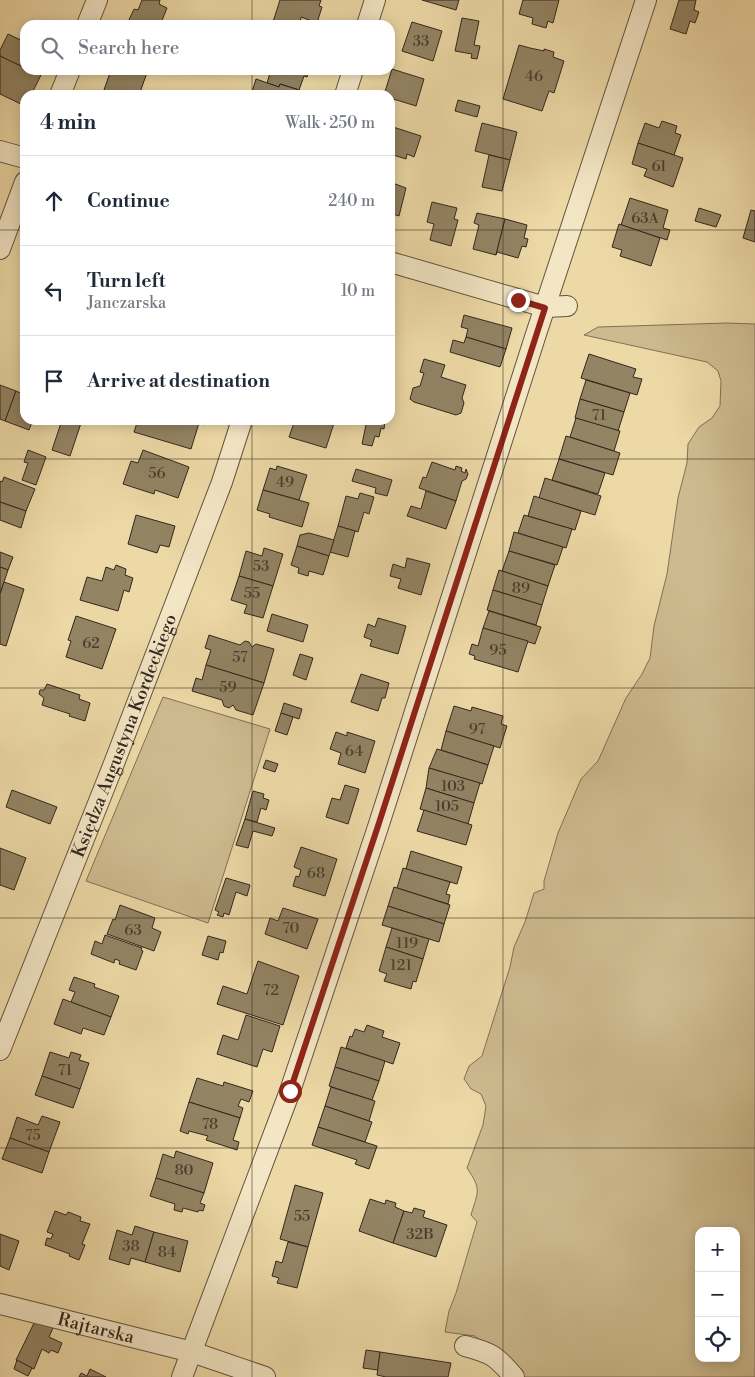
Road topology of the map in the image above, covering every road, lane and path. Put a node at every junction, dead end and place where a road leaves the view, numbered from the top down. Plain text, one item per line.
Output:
1 (97, 0) edge
2 (375, 0) edge
3 (646, 0) edge
4 (89, 20) edge
5 (369, 20) edge
6 (68, 75) edge
7 (351, 75) edge
8 (62, 90) edge
9 (347, 90) edge
10 (0, 151) edge
11 (20, 157) edge
12 (20, 195) edge
13 (0, 249) edge
14 (395, 263) edge
15 (566, 306) dead end
16 (545, 308) junction
17 (240, 425) edge
18 (0, 1050) edge
19 (0, 1304) edge
20 (465, 1346) dead end
21 (192, 1352) junction
22 (182, 1377) edge
23 (266, 1377) edge
24 (514, 1377) edge

1 - 4 street
2 - 5 street
3 - 16 street
6 - 8 street
7 - 9 street
10 - 11 street
12 - 13 street
14 - 16 street
15 - 16 street
16 - 21 street
17 - 18 street, Księdza Augustyna Kordeckiego
19 - 21 street, Rajtarska
20 - 24 street
21 - 22 street
21 - 23 street, Rajtarska

